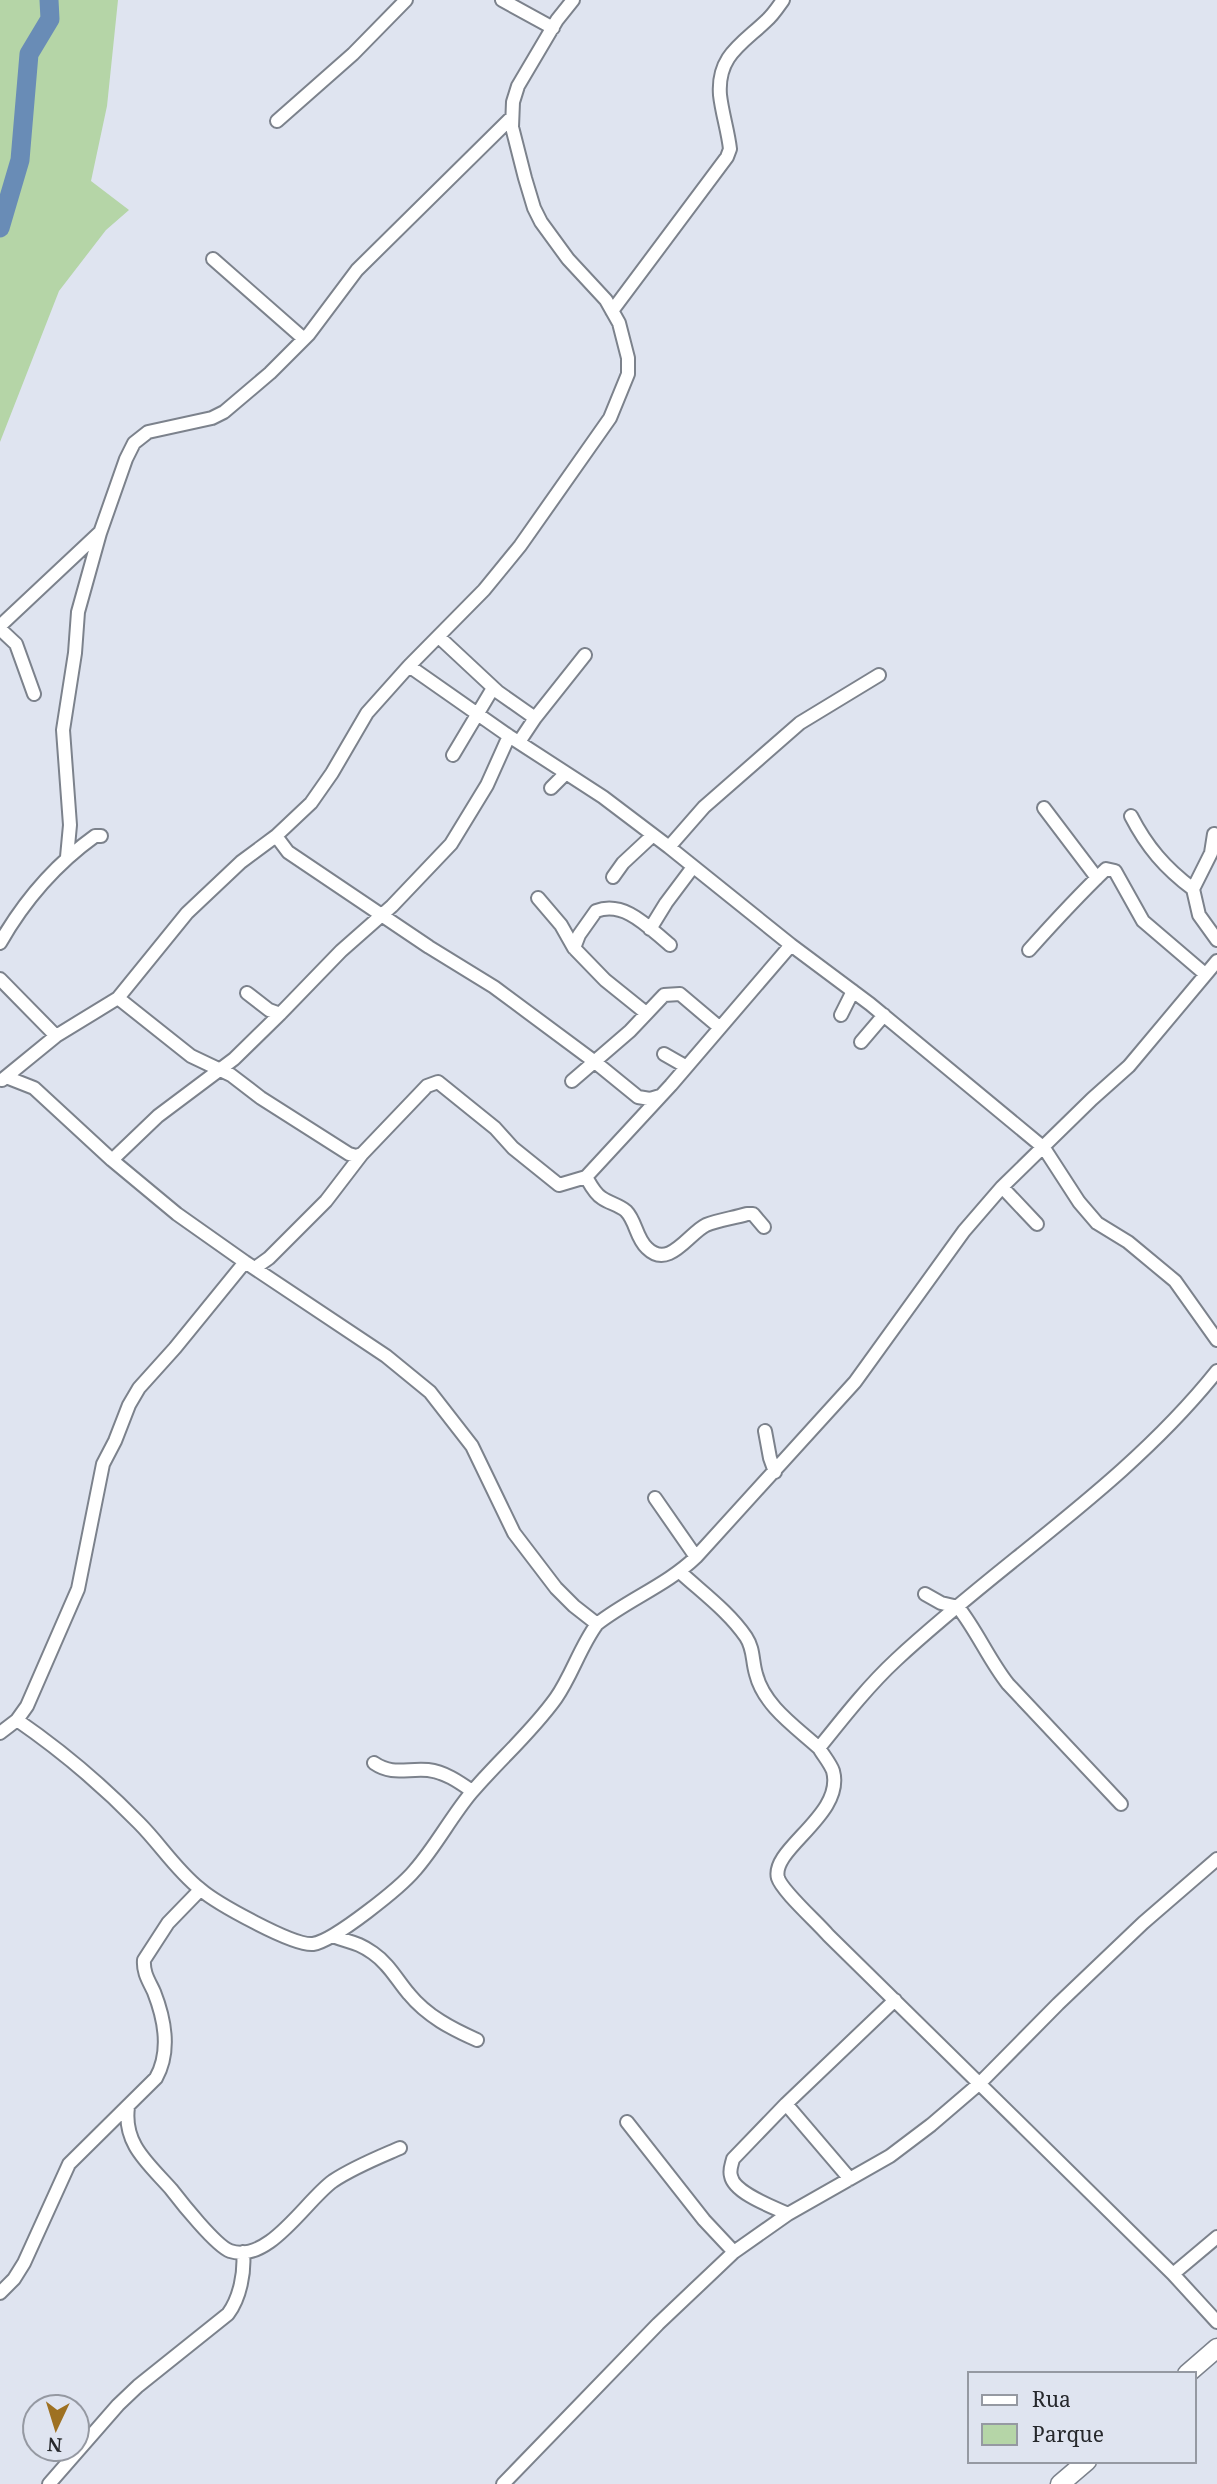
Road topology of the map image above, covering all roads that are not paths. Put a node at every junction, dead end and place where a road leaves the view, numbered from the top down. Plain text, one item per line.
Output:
1 (406, 0) edge
2 (502, 0) edge
3 (573, 0) edge
4 (783, 0) edge
5 (553, 28) junction
6 (512, 117) junction
7 (277, 121) dead end
8 (213, 259) dead end
9 (612, 311) junction
10 (304, 339) junction
11 (100, 533) junction
12 (0, 628) edge
13 (439, 637) junction
14 (585, 655) dead end
15 (409, 666) junction
16 (879, 675) dead end
17 (493, 688) junction
18 (34, 694) dead end
19 (477, 715) junction
20 (535, 718) junction
21 (514, 739) junction
22 (453, 755) dead end
23 (566, 773) junction
24 (551, 788) dead end
25 (1044, 808) dead end
26 (1131, 816) dead end
27 (1214, 834) dead end
28 (101, 836) dead end
29 (276, 836) junction
30 (652, 836) junction
31 (668, 847) junction
32 (67, 857) junction
33 (693, 867) junction
34 (613, 877) dead end
35 (1097, 878) junction
36 (1193, 889) junction
37 (538, 898) dead end
38 (387, 909) junction
39 (650, 929) junction
40 (1217, 940) edge
41 (0, 943) edge
42 (670, 945) dead end
43 (791, 945) junction
44 (574, 947) junction
45 (1029, 950) dead end
46 (1217, 961) edge
47 (1205, 974) junction
48 (0, 979) edge
49 (853, 991) junction
50 (247, 993) dead end
51 (118, 998) junction
52 (646, 1013) junction
53 (280, 1014) junction
54 (884, 1015) junction
55 (841, 1016) dead end
56 (719, 1027) junction
57 (56, 1036) junction
58 (861, 1042) dead end
59 (664, 1054) dead end
60 (28, 1060) junction
61 (595, 1062) junction
62 (685, 1066) junction
63 (219, 1070) junction
64 (3, 1079) edge
65 (572, 1081) dead end
66 (34, 1088) junction
67 (660, 1096) junction
68 (638, 1097) junction
69 (641, 1116) junction
70 (1044, 1148) junction
71 (362, 1154) junction
72 (112, 1160) junction
73 (586, 1177) junction
74 (1002, 1187) junction
75 (1037, 1224) dead end
76 (764, 1227) dead end
77 (250, 1265) junction
78 (1217, 1340) edge
79 (1217, 1371) edge
80 (765, 1431) dead end
81 (775, 1472) junction
82 (655, 1499) dead end
83 (696, 1557) junction
84 (680, 1572) junction
85 (925, 1594) dead end
86 (958, 1607) junction
87 (597, 1624) junction
88 (17, 1720) junction
89 (0, 1733) edge
90 (819, 1748) junction
91 (374, 1763) dead end
92 (472, 1791) junction
93 (1121, 1804) dead end
94 (1217, 1859) edge
95 (200, 1890) junction
96 (351, 1924) junction
97 (333, 1936) junction
98 (354, 1941) junction
99 (895, 2000) junction
100 (477, 2040) dead end
101 (980, 2083) junction
102 (786, 2104) junction
103 (128, 2107) junction
104 (626, 2122) dead end
105 (400, 2148) dead end
106 (850, 2179) junction
107 (788, 2214) junction
108 (1217, 2237) edge
109 (243, 2252) junction
110 (734, 2252) junction
111 (1172, 2274) junction
112 (0, 2293) edge
113 (1217, 2322) edge
114 (1217, 2348) edge
115 (1189, 2372) edge
116 (1085, 2463) edge
117 (49, 2484) edge
118 (503, 2484) edge
119 (1060, 2484) edge

1 - 7 street
2 - 5 street
3 - 5 street
4 - 9 street
5 - 6 street
6 - 9 street
6 - 10 street
8 - 10 street
9 - 13 street
10 - 11 street
11 - 12 street
11 - 32 street
12 - 18 street
13 - 15 street
13 - 17 street
14 - 20 street
15 - 19 street
15 - 29 street
16 - 31 street
17 - 19 street
17 - 20 street
19 - 21 street
19 - 22 street
20 - 21 street
21 - 23 street
21 - 38 street
23 - 24 street
23 - 30 street
25 - 35 street
26 - 36 street
27 - 36 street
28 - 32 street
29 - 38 street
29 - 51 street
30 - 31 street
30 - 34 street
31 - 33 street
32 - 41 street
33 - 39 street
33 - 43 street
35 - 45 street
35 - 47 street
36 - 40 street
37 - 44 street
38 - 53 street
38 - 61 street
39 - 42 street
39 - 44 street
43 - 49 street
43 - 56 street
44 - 52 street
46 - 47 street
47 - 70 street
48 - 57 street
49 - 54 street
49 - 55 street
50 - 53 street
51 - 57 street
51 - 63 street
52 - 56 street
52 - 61 street
53 - 63 street
54 - 58 street
54 - 70 street
56 - 62 street
57 - 60 street
59 - 62 street
60 - 64 street
60 - 66 street
61 - 65 street
61 - 68 street
62 - 67 street
63 - 71 street
63 - 72 street
64 - 66 street
66 - 72 street
67 - 68 street
67 - 69 street
68 - 69 street
69 - 73 street
70 - 74 street
70 - 78 street
71 - 73 street
71 - 77 street
72 - 77 street
73 - 76 street
74 - 75 street
74 - 81 street
77 - 87 street
77 - 88 street
79 - 86 street
80 - 81 street
81 - 83 street
82 - 83 street
83 - 84 street
84 - 87 street
84 - 90 street
85 - 86 street
86 - 90 street
86 - 93 street
87 - 92 street
88 - 89 street
88 - 95 street
90 - 99 street
91 - 92 street
92 - 96 street
94 - 101 street
95 - 97 street
95 - 103 street
96 - 97 street
96 - 98 street
97 - 98 street
98 - 100 street
99 - 101 street
99 - 102 street
101 - 106 street
101 - 111 street
102 - 106 street
102 - 107 street
103 - 109 street
103 - 112 street
104 - 110 street
105 - 109 street
106 - 107 street
107 - 110 street
108 - 111 street
109 - 117 street
110 - 118 street
111 - 113 street
114 - 115 street
116 - 119 street

